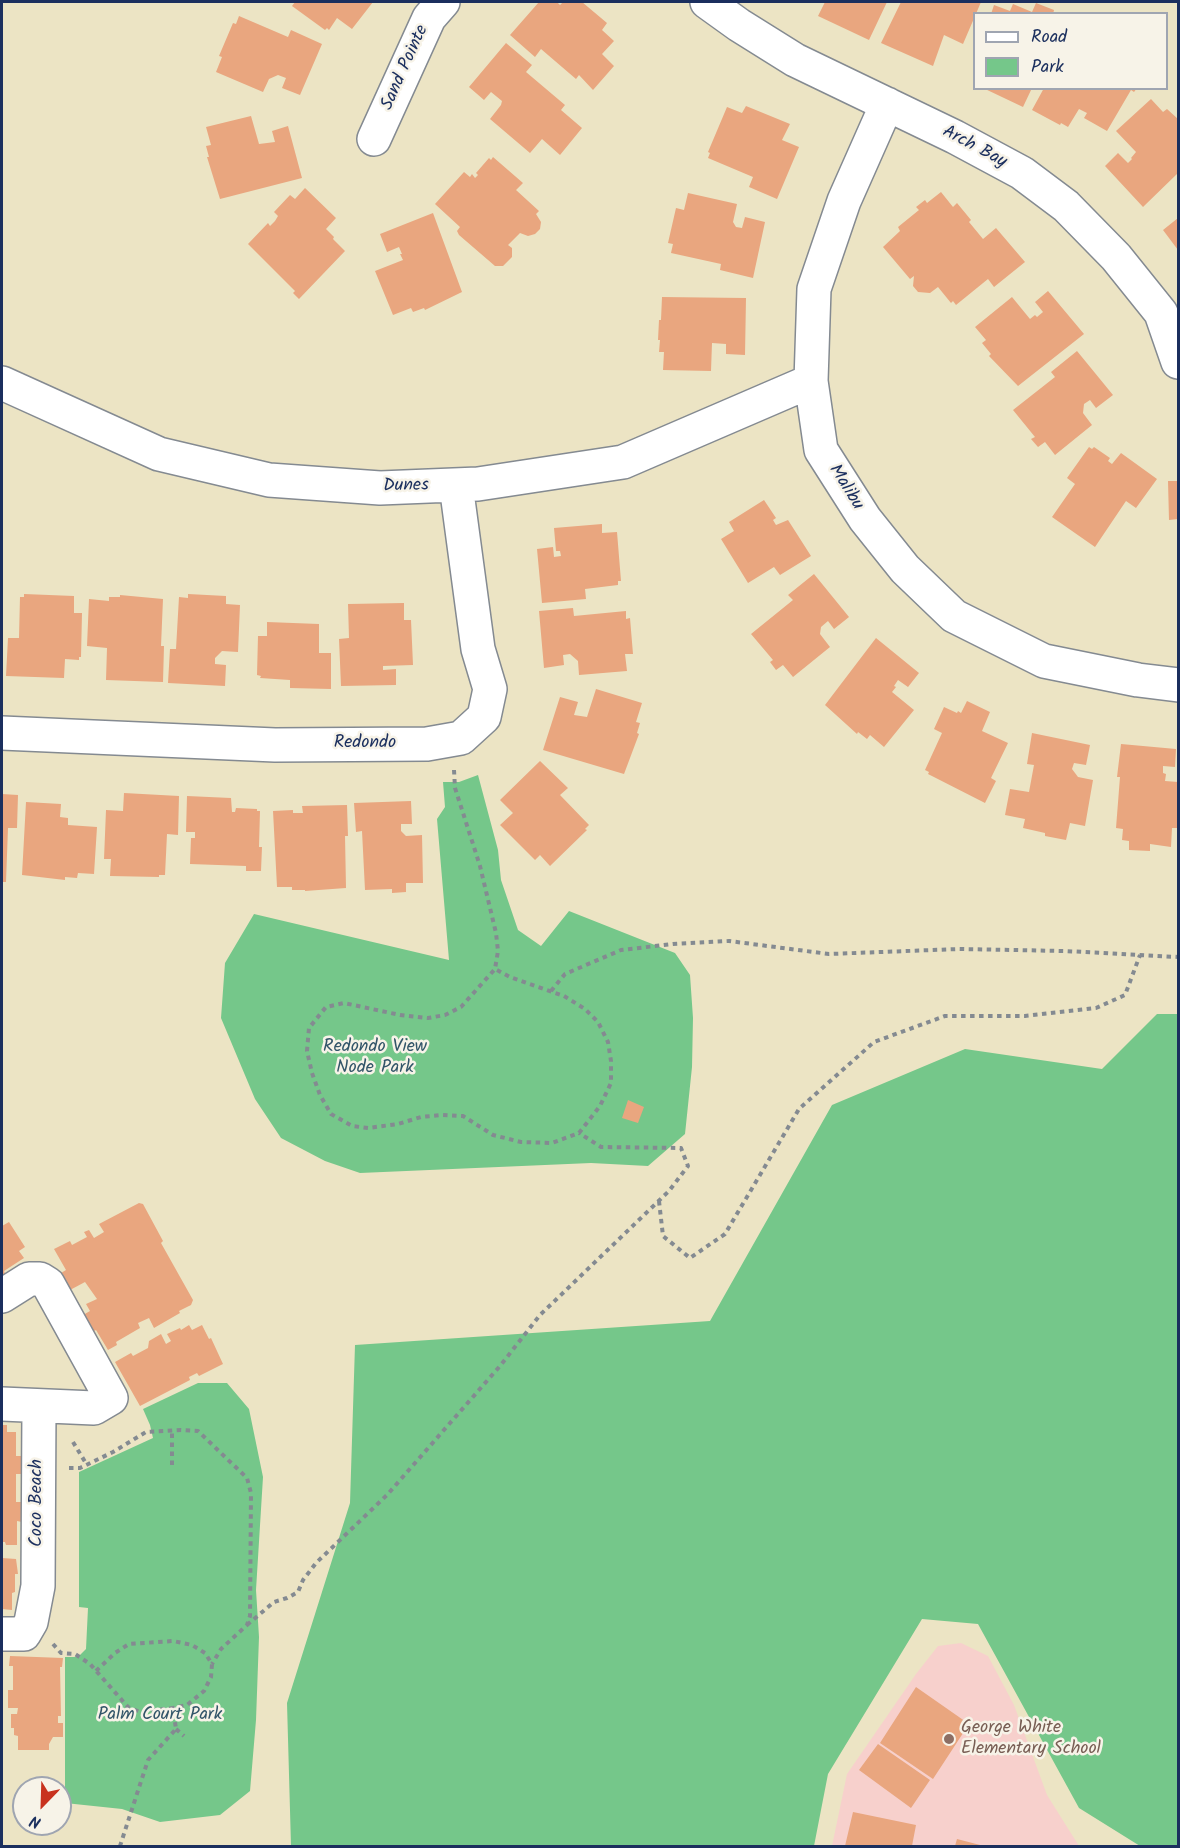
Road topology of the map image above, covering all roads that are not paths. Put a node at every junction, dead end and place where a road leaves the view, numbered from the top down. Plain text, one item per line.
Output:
1 (443, 2) edge
2 (707, 2) edge
3 (886, 104) junction
4 (374, 138) dead end
5 (1179, 362) edge
6 (811, 381) junction
7 (2, 383) edge
8 (456, 485) junction
9 (1179, 685) edge
10 (2, 733) edge
11 (2, 1296) edge
12 (2, 1404) edge
13 (39, 1407) junction
14 (19, 1630) edge

1 - 4 street, Sand Pointe
2 - 3 street, Arch Bay
3 - 5 street, Arch Bay
3 - 6 street, Malibu
6 - 8 street, Dunes
6 - 9 street, Malibu
7 - 8 street, Dunes
8 - 10 street, Redondo
11 - 13 street
12 - 13 street
13 - 14 street, Coco Beach

